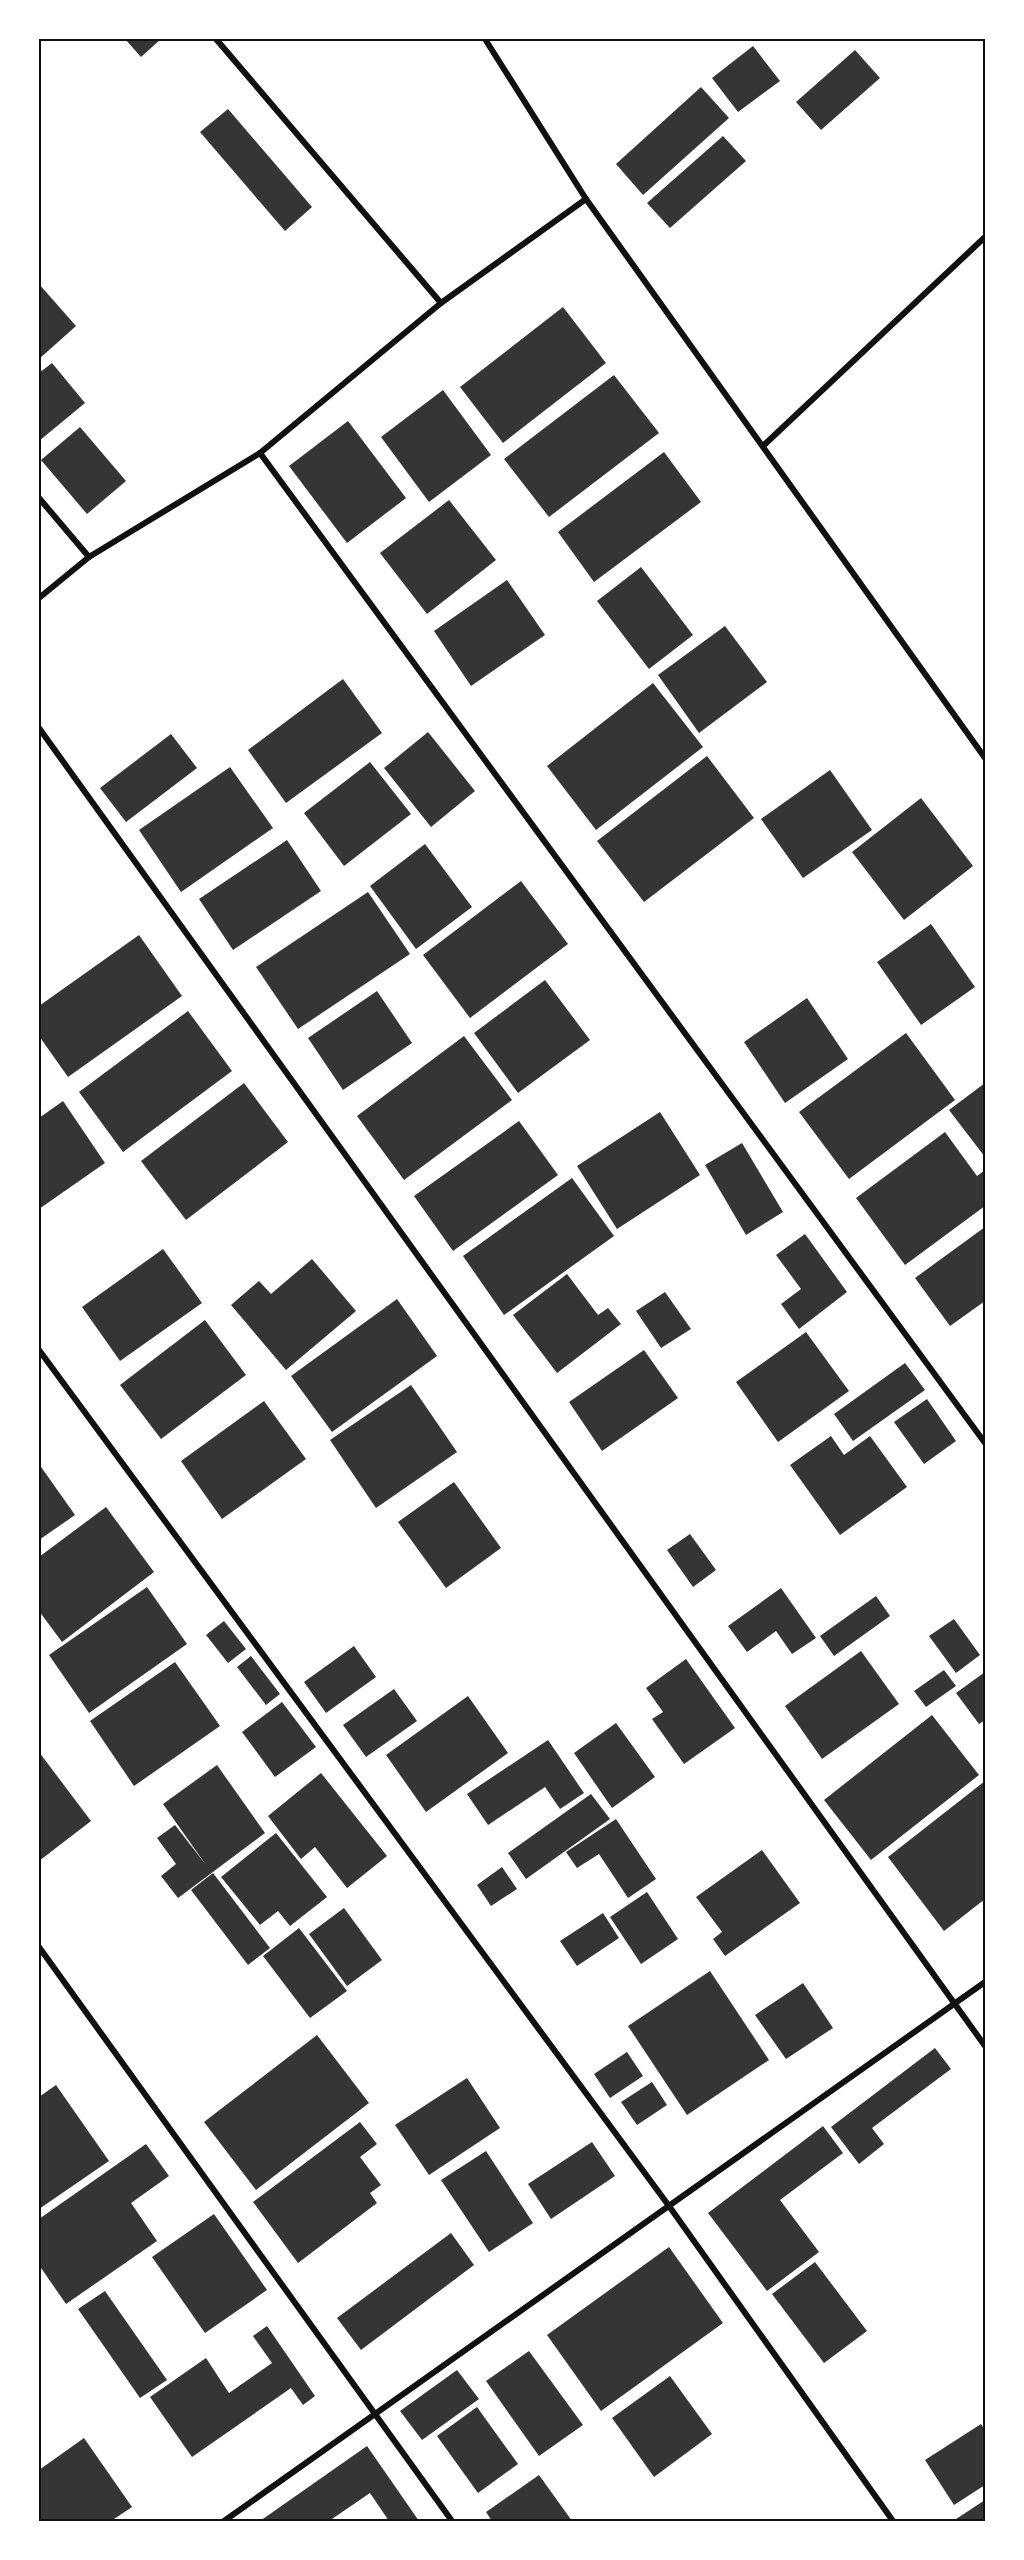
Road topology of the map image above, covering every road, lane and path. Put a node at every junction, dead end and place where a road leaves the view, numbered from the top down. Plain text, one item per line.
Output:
1 (216, 39) edge
2 (484, 39) edge
3 (586, 199) junction
4 (985, 237) edge
5 (441, 303) junction
6 (763, 446) junction
7 (260, 453) junction
8 (39, 498) edge
9 (89, 557) junction
10 (39, 598) edge
11 (39, 728) edge
12 (985, 758) edge
13 (39, 1350) edge
14 (985, 1443) edge
15 (39, 1947) edge
16 (985, 1982) edge
17 (955, 2004) junction
18 (985, 2046) edge
19 (669, 2206) junction
20 (376, 2413) junction
21 (224, 2521) edge
22 (452, 2521) edge
23 (892, 2521) edge

1 - 5 street
2 - 3 street
3 - 5 street
3 - 6 street
4 - 6 street
5 - 7 street
6 - 12 street
7 - 9 street
7 - 14 street
8 - 9 street
9 - 10 street
11 - 17 street
13 - 19 street
15 - 20 street
16 - 17 street
17 - 18 street
17 - 19 street
19 - 20 street
19 - 23 street
20 - 21 street
20 - 22 street

